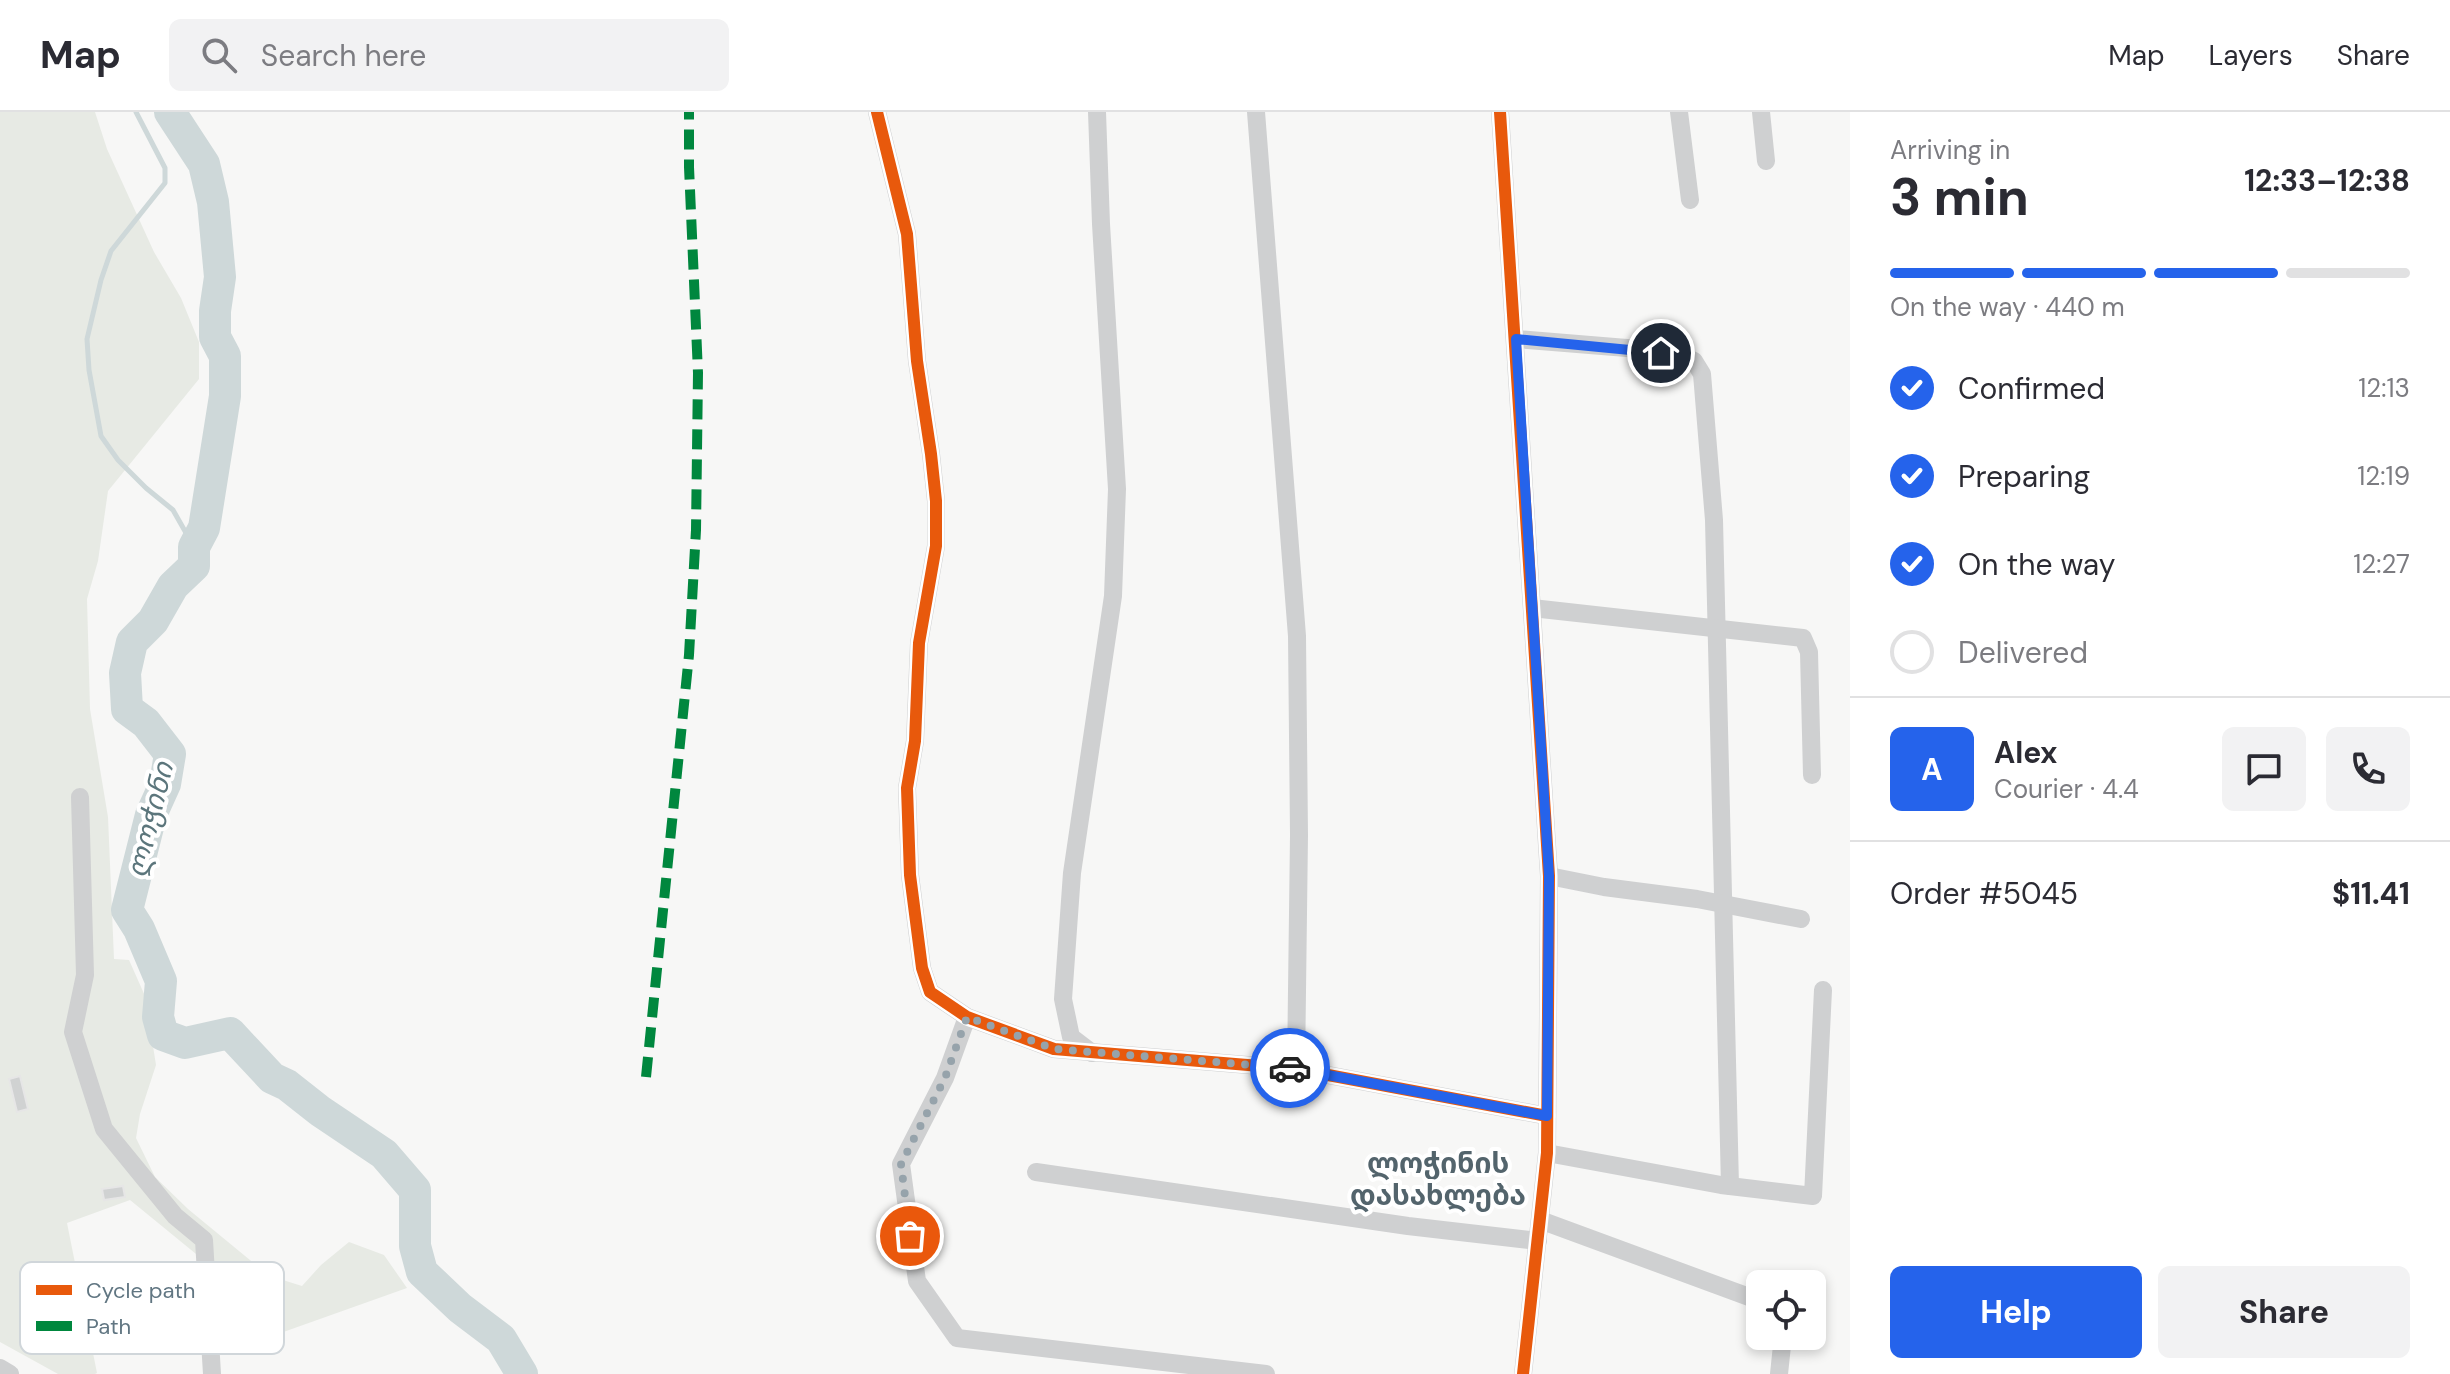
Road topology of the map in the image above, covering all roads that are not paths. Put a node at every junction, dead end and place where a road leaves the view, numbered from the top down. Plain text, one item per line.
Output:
1 (877, 112) edge
2 (1097, 112) edge
3 (1256, 112) edge
4 (1500, 112) edge
5 (1679, 112) edge
6 (1761, 112) edge
7 (1766, 161) dead end
8 (1690, 200) dead end
9 (1516, 339) junction
10 (1532, 608) junction
11 (1716, 628) junction
12 (1812, 775) dead end
13 (80, 797) dead end
14 (1549, 876) junction
15 (1723, 904) junction
16 (1801, 919) dead end
17 (1823, 990) dead end
18 (967, 1017) junction
19 (1092, 1053) junction
20 (1296, 1069) junction
21 (1547, 1116) junction
22 (1547, 1153) junction
23 (1036, 1172) dead end
24 (1730, 1186) junction
25 (1540, 1220) junction
26 (1538, 1241) junction
27 (205, 1262) edge
28 (1746, 1296) edge
29 (1782, 1350) edge
30 (211, 1354) edge
31 (0, 1368) edge
32 (1254, 1373) edge
33 (10, 1374) edge
34 (212, 1374) edge
35 (1523, 1374) edge
36 (1779, 1374) edge

1 - 18 street
2 - 19 street
3 - 20 street
4 - 9 street
5 - 8 street
6 - 7 street
9 - 10 street
9 - 11 street
10 - 11 street
10 - 14 street
11 - 12 street
11 - 15 street
13 - 27 street
14 - 15 street
14 - 21 street
15 - 16 street
15 - 24 street
17 - 24 street
18 - 19 street
18 - 32 street
19 - 20 street
20 - 21 street
21 - 22 street
22 - 24 street
22 - 25 street
23 - 26 street
25 - 26 street
25 - 28 street
26 - 35 street
29 - 36 street
30 - 34 street
31 - 33 street

